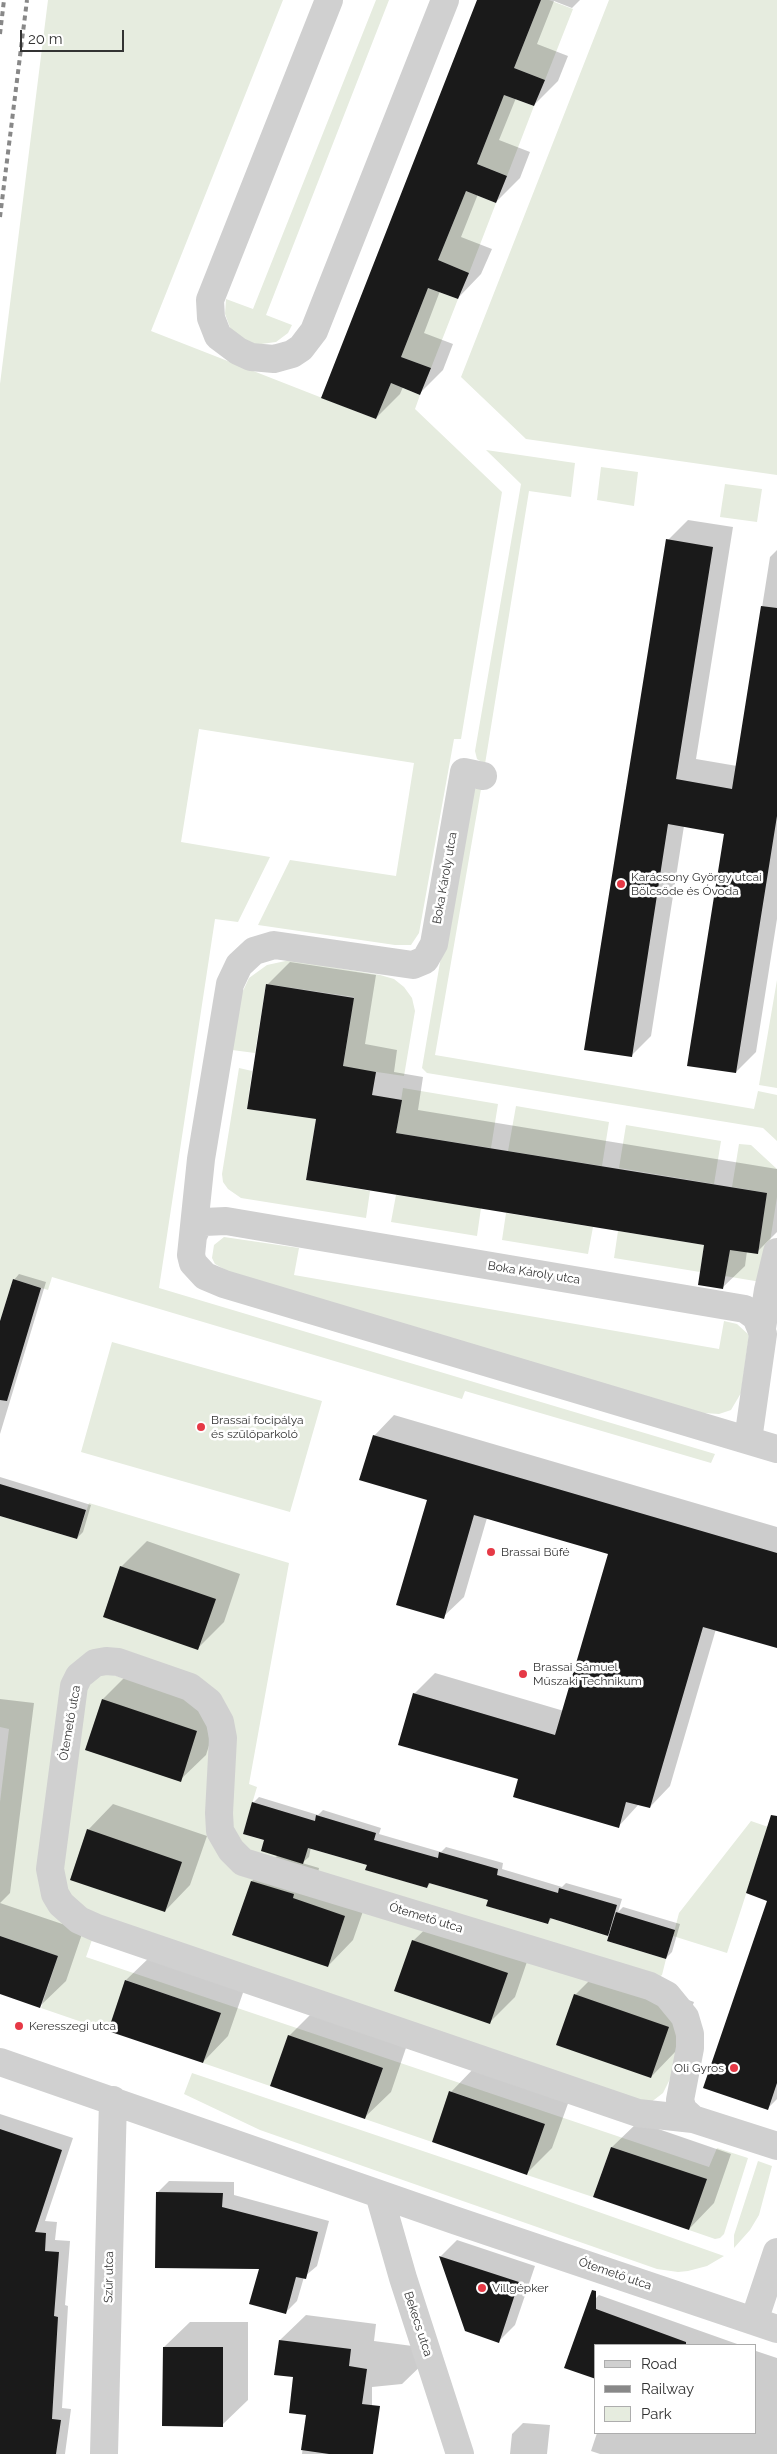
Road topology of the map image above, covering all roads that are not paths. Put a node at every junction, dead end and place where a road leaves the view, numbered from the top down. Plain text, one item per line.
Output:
1 (329, 0) edge
2 (445, 0) edge
3 (473, 774) dead end
4 (193, 1236) junction
5 (777, 1252) edge
6 (762, 1328) junction
7 (748, 1440) junction
8 (777, 1449) edge
9 (0, 2062) edge
10 (113, 2100) junction
11 (693, 2120) junction
12 (777, 2146) edge
13 (379, 2194) junction
14 (777, 2252) edge
15 (766, 2325) edge
16 (104, 2454) edge
17 (460, 2454) edge

1 - 2 street
3 - 4 street, Boka Károly utca
4 - 6 street, Boka Károly utca
4 - 7 street, Boka Károly utca
5 - 6 street
6 - 7 street
7 - 8 street, Boka Károly utca
9 - 10 street, Ótemető utca
10 - 13 street, Ótemető utca
10 - 16 street, Szűr utca
11 - 11 street, Ótemető utca
11 - 12 street, Ótemető utca
13 - 15 street, Ótemető utca
13 - 17 street, Bekecs utca
14 - 15 street

